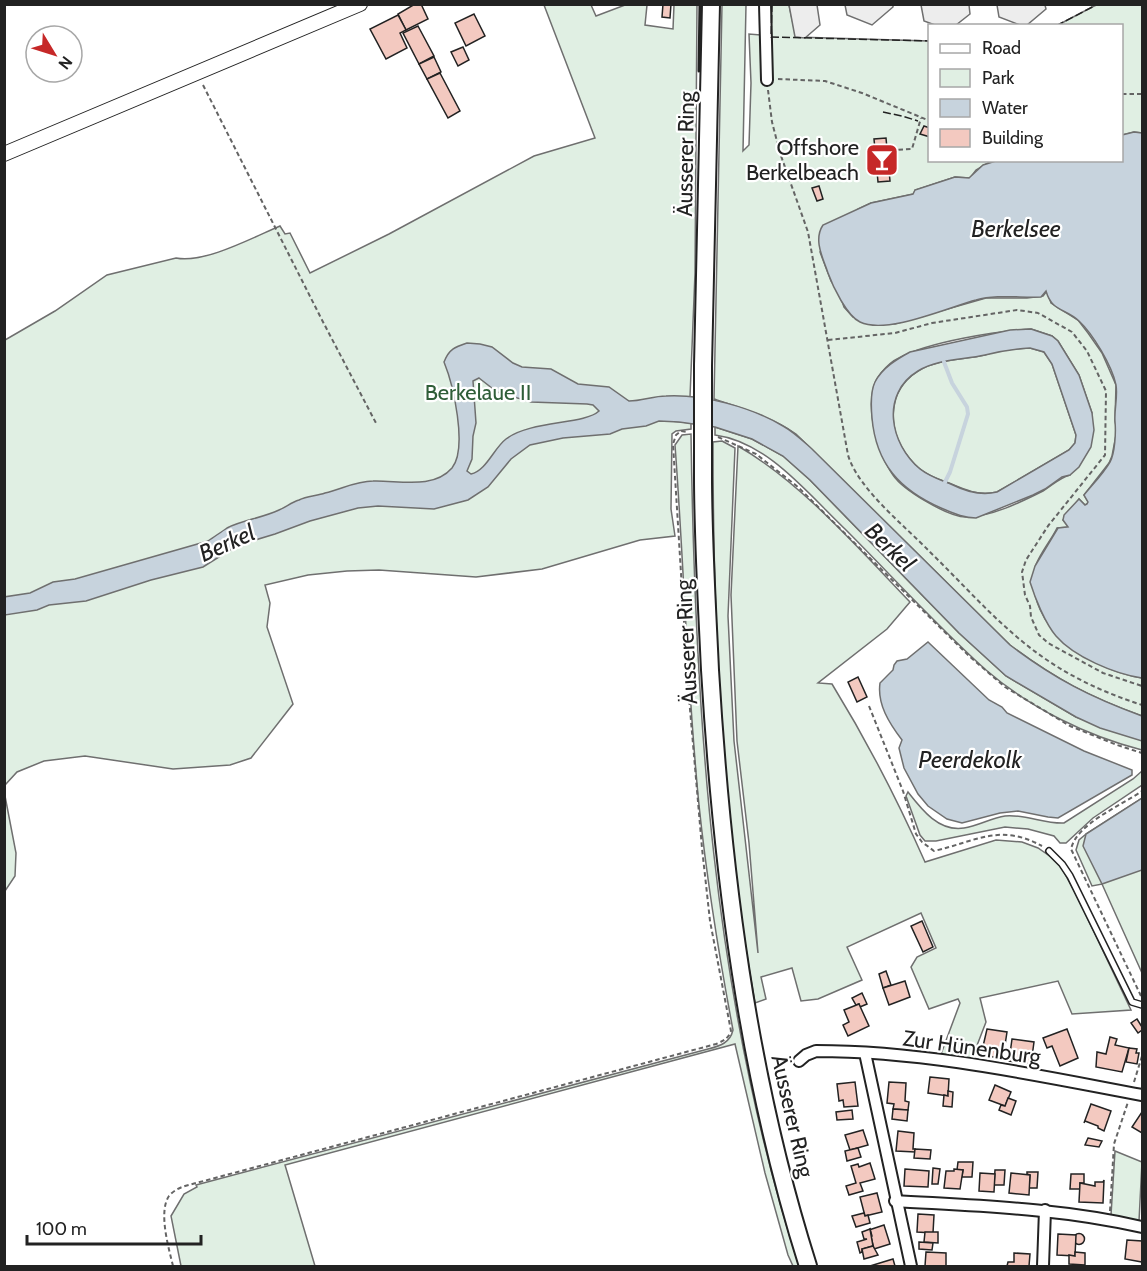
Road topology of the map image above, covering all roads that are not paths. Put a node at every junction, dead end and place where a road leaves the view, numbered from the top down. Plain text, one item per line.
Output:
1 (360, 4) edge
2 (711, 4) edge
3 (765, 4) edge
4 (768, 80) road end
5 (4, 154) edge
6 (1049, 851) road end
7 (1143, 1005) edge
8 (865, 1053) junction
9 (798, 1061) dead end
10 (1137, 1094) edge
11 (895, 1201) junction
12 (1045, 1210) junction
13 (1143, 1227) edge
14 (808, 1266) edge
15 (910, 1266) edge
16 (1044, 1266) edge

1 - 5 street
2 - 14 main road, Äusserer Ring, bridge
3 - 4 street
6 - 7 lane
8 - 9 street, Zur Hünenburg
8 - 10 street, Zur Hünenburg
8 - 11 street
11 - 12 street
11 - 15 street
12 - 13 street
12 - 16 street

